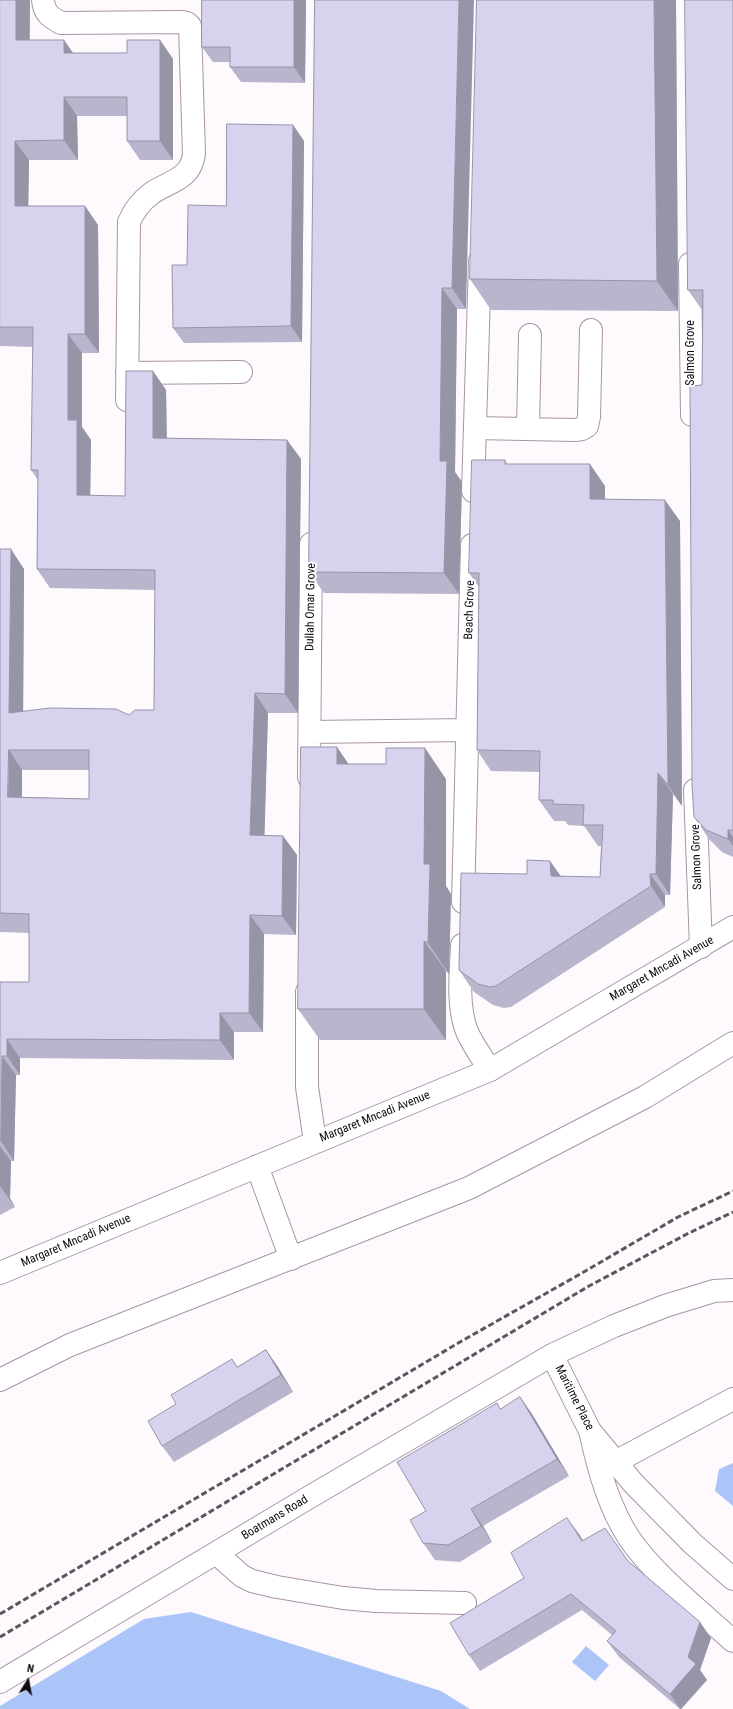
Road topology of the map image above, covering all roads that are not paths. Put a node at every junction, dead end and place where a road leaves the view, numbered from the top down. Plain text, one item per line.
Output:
1 (43, 0) edge
2 (480, 238) edge
3 (690, 248) edge
4 (591, 330) dead end
5 (530, 334) dead end
6 (241, 372) dead end
7 (128, 373) junction
8 (127, 418) edge
9 (475, 428) junction
10 (528, 429) junction
11 (692, 431) edge
12 (312, 526) edge
13 (467, 730) junction
14 (310, 732) junction
15 (695, 767) edge
16 (309, 795) edge
17 (732, 928) edge
18 (701, 946) junction
19 (308, 968) edge
20 (730, 1047) edge
21 (490, 1070) junction
22 (315, 1142) junction
23 (257, 1166) junction
24 (291, 1259) junction
25 (0, 1273) edge
26 (733, 1290) edge
27 (552, 1355) junction
28 (0, 1380) edge
29 (733, 1399) edge
30 (607, 1466) junction
31 (216, 1553) junction
32 (733, 1579) edge
33 (465, 1603) dead end
34 (733, 1641) edge
35 (0, 1682) edge

1 - 7 street
2 - 9 street, Beach Grove
3 - 11 street, Salmon Grove
4 - 10 street
5 - 10 street
6 - 7 street
7 - 8 street
9 - 10 street
9 - 13 street, Beach Grove
12 - 14 street, Dullah Omar Grove
13 - 14 street
13 - 21 street, Beach Grove
14 - 16 street, Dullah Omar Grove
15 - 18 street, Salmon Grove
17 - 18 street, Margaret Mncadi Avenue
18 - 21 street, Margaret Mncadi Avenue
19 - 22 street
20 - 24 street
21 - 22 street, Margaret Mncadi Avenue
22 - 23 street, Margaret Mncadi Avenue
23 - 24 street
23 - 25 street, Margaret Mncadi Avenue
24 - 28 street
26 - 27 street, Maritime Place
27 - 30 street, Maritime Place
27 - 31 street, Boatmans Road
29 - 30 street
30 - 32 street
30 - 34 street, Maritime Place
31 - 33 street
31 - 35 street, Boatmans Road

